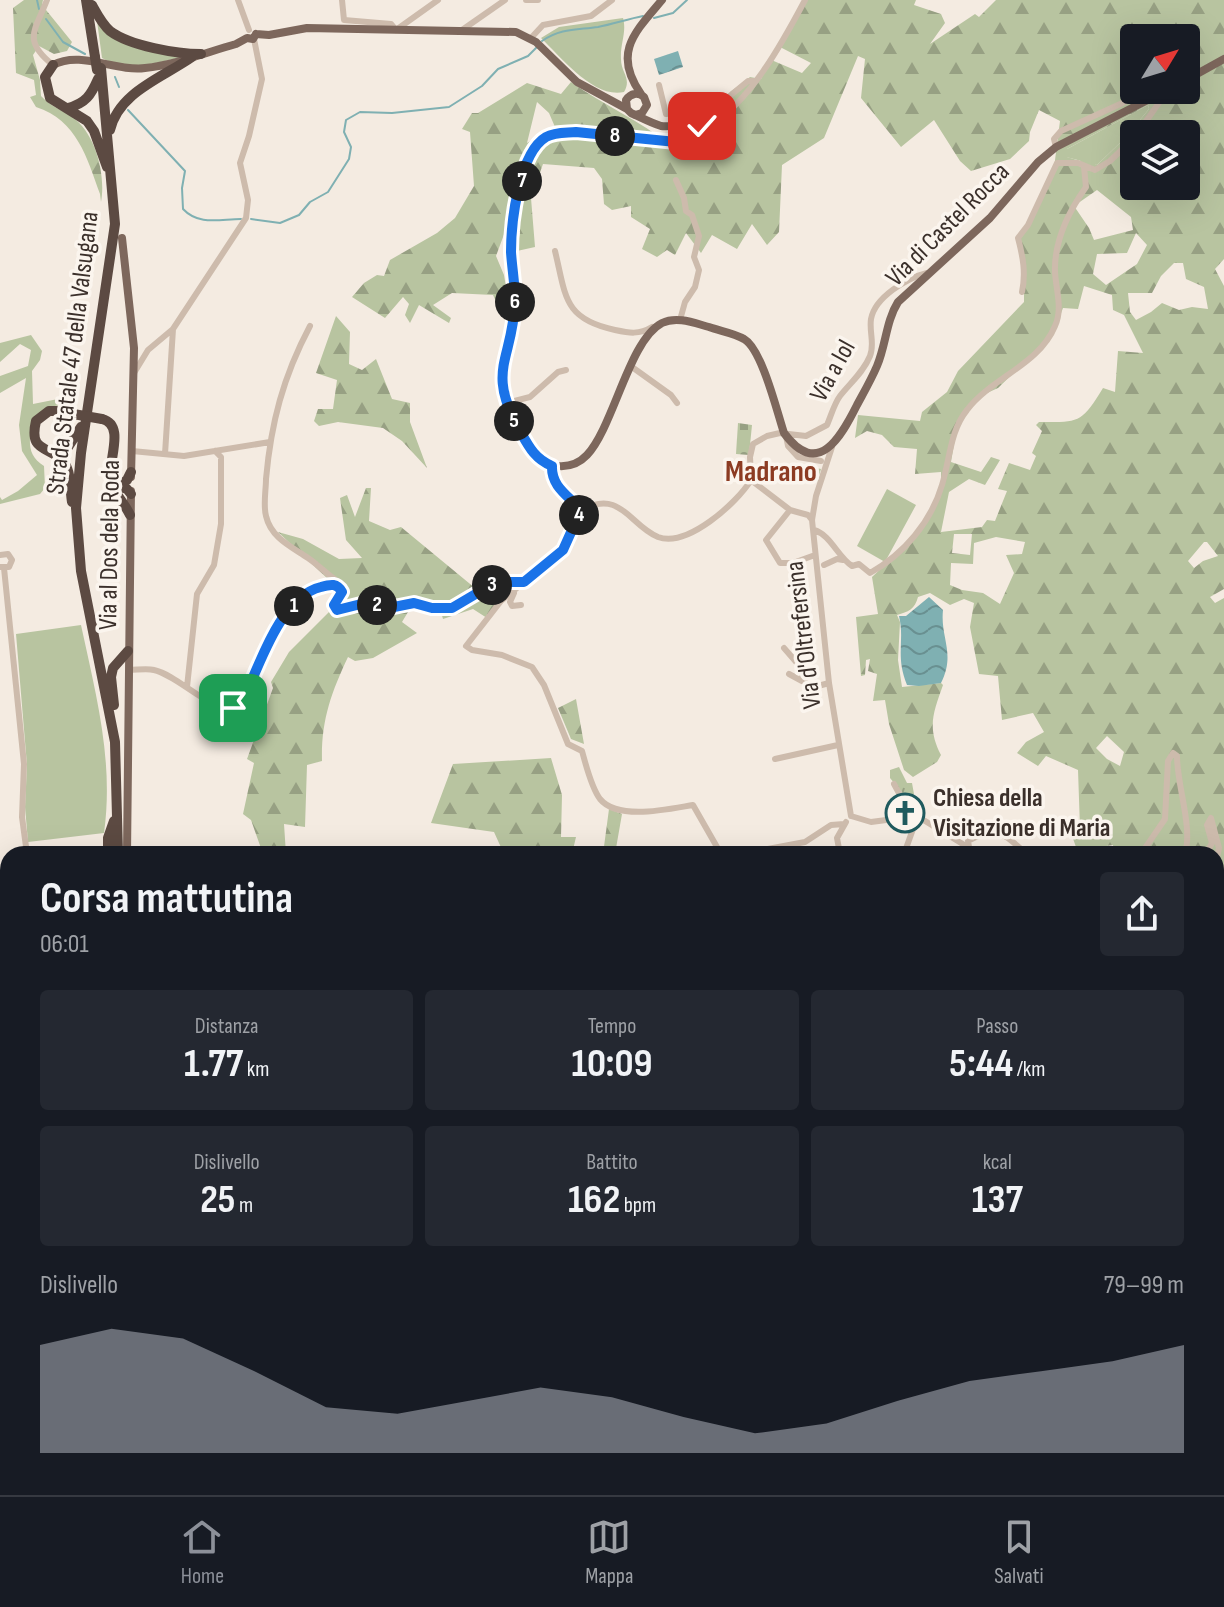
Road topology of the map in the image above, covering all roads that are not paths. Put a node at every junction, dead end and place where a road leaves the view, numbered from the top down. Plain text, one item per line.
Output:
1 (47, 0) edge
2 (238, 0) edge
3 (342, 0) edge
4 (438, 0) edge
5 (505, 0) edge
6 (526, 0) edge
7 (538, 0) edge
8 (612, 0) edge
9 (662, 0) edge
10 (805, 0) edge
11 (89, 2) edge
12 (422, 12) junction
13 (478, 25) junction
14 (396, 30) junction
15 (427, 30) junction
16 (251, 35) junction
17 (537, 42) junction
18 (196, 55) junction
19 (1224, 59) edge
20 (53, 65) junction
21 (98, 72) junction
22 (1200, 72) edge
23 (756, 81) junction
24 (659, 85) dead end
25 (631, 93) junction
26 (611, 101) junction
27 (1120, 104) edge
28 (1140, 104) edge
29 (68, 108) junction
30 (645, 111) junction
31 (631, 112) junction
32 (649, 121) junction
33 (706, 130) junction
34 (109, 136) junction
35 (1056, 147) junction
36 (1120, 150) edge
37 (107, 167) junction
38 (1084, 167) junction
39 (676, 180) dead end
40 (114, 194) junction
41 (122, 238) joint
42 (555, 251) dead end
43 (930, 273) junction
44 (1022, 292) dead end
45 (680, 320) junction
46 (310, 326) dead end
47 (657, 327) junction
48 (173, 329) junction
49 (133, 345) junction
50 (153, 347) junction
51 (632, 367) junction
52 (566, 370) dead end
53 (133, 374) junction
54 (506, 403) junction
55 (677, 403) dead end
56 (83, 421) junction
57 (785, 434) junction
58 (270, 442) junction
59 (832, 447) junction
60 (132, 451) junction
61 (215, 451) junction
62 (52, 453) junction
63 (165, 454) junction
64 (821, 456) junction
65 (552, 466) junction
66 (826, 468) junction
67 (131, 472) junction
68 (115, 486) junction
69 (747, 488) junction
70 (131, 494) junction
71 (73, 508) junction
72 (581, 510) junction
73 (790, 510) junction
74 (130, 515) junction
75 (812, 520) junction
76 (814, 530) junction
77 (0, 555) edge
78 (815, 555) junction
79 (843, 560) junction
80 (820, 566) junction
81 (2, 567) edge
82 (483, 570) dead end
83 (524, 582) junction
84 (341, 589) junction
85 (481, 592) junction
86 (521, 605) dead end
87 (784, 648) dead end
88 (128, 651) joint
89 (123, 668) junction
90 (789, 674) dead end
91 (802, 681) junction
92 (829, 683) junction
93 (187, 687) junction
94 (115, 742) junction
95 (838, 745) junction
96 (775, 759) dead end
97 (894, 784) dead end
98 (851, 816) junction
99 (910, 817) junction
100 (114, 819) junction
101 (844, 824) junction
102 (968, 844) joint
103 (26, 846) edge
104 (108, 846) edge
105 (116, 846) edge
106 (116, 846) edge
107 (127, 846) edge
108 (716, 846) edge
109 (783, 846) edge
110 (838, 846) edge
111 (907, 846) edge
112 (1016, 846) edge
113 (1146, 846) edge
114 (1187, 846) edge
115 (1210, 846) edge
116 (1218, 846) edge

1 - 20 street
2 - 16 street
3 - 14 street
4 - 12 street
5 - 13 street
6 - 7 street
8 - 17 street
9 - 25 main road
10 - 23 street
11 - 18 highway
11 - 21 highway, Strada Statale 47 della Valsugana, bridge
12 - 14 street
12 - 15 street
13 - 15 main road
13 - 17 main road
14 - 15 main road
14 - 16 main road
16 - 18 main road
16 - 48 street
17 - 26 main road
18 - 20 main road
18 - 34 highway
19 - 22 main road
20 - 29 highway
21 - 29 highway
21 - 34 highway, Strada Statale 47 della Valsugana
21 - 37 highway, Strada Statale 47 della Valsugana
23 - 24 street
23 - 33 street
25 - 26 main road
25 - 30 main road
25 - 31 main road
26 - 31 main road
27 - 35 street
28 - 35 main road, Via di Castel Rocca
29 - 37 highway
30 - 31 main road
30 - 32 main road
31 - 32 main road
32 - 33 main road
33 - 54 main road
34 - 40 highway, Strada Statale 47 della Valsugana
35 - 43 main road, Via di Castel Rocca
36 - 38 street
37 - 56 highway, Strada Statale 47 della Valsugana
38 - 44 street
38 - 79 street
39 - 45 street
40 - 41 highway
40 - 94 highway, Strada Statale 47 della Valsugana
41 - 49 main road, Via al Dos dela Roda
42 - 47 street
43 - 57 street, Via a Iol
43 - 59 main road, Via di Castel Rocca
45 - 47 main road
45 - 57 main road
46 - 58 street
47 - 51 main road
48 - 50 street
48 - 63 street
49 - 50 street
49 - 53 main road, Via al Dos dela Roda
50 - 53 street
51 - 55 street
51 - 65 main road
52 - 54 street
53 - 60 main road, Via al Dos dela Roda
54 - 65 main road
56 - 62 highway
56 - 71 highway, Strada Statale 47 della Valsugana
57 - 64 main road
57 - 69 street
58 - 61 street
58 - 84 street
59 - 64 main road
59 - 66 street
60 - 63 street
60 - 67 main road, Via al Dos dela Roda
61 - 63 street
61 - 93 street
62 - 68 highway, bridge
62 - 71 highway
64 - 66 street
65 - 72 street
66 - 75 street
67 - 68 highway
67 - 70 main road, Via al Dos dela Roda
68 - 70 highway
68 - 74 highway
69 - 72 street
69 - 73 street
70 - 74 main road, Via al Dos dela Roda
71 - 100 highway, Strada Statale 47 della Valsugana
72 - 83 street
73 - 75 street
73 - 78 street
74 - 88 main road, Via al Dos dela Roda
75 - 76 street, Via d'Oltrefersina
76 - 78 street, Via d'Oltrefersina
76 - 79 street
77 - 81 street
78 - 80 street, Via d'Oltrefersina
79 - 80 street
80 - 92 street, Via d'Oltrefersina
81 - 103 street
82 - 85 street
83 - 85 street
83 - 86 street
83 - 108 street
84 - 85 street
84 - 93 street
87 - 91 street
88 - 89 highway
89 - 93 street
89 - 94 highway
89 - 107 main road
90 - 91 street
91 - 92 street
92 - 95 street, Via d'Oltrefersina
94 - 105 highway, Strada Statale 47 della Valsugana
95 - 96 street
95 - 98 street, Via d'Oltrefersina
97 - 99 street
98 - 99 street
98 - 101 street
99 - 102 street
99 - 111 street
100 - 104 highway
100 - 106 highway, Strada Statale 47 della Valsugana
101 - 109 street
101 - 110 street
102 - 112 street
113 - 114 street
115 - 116 street

